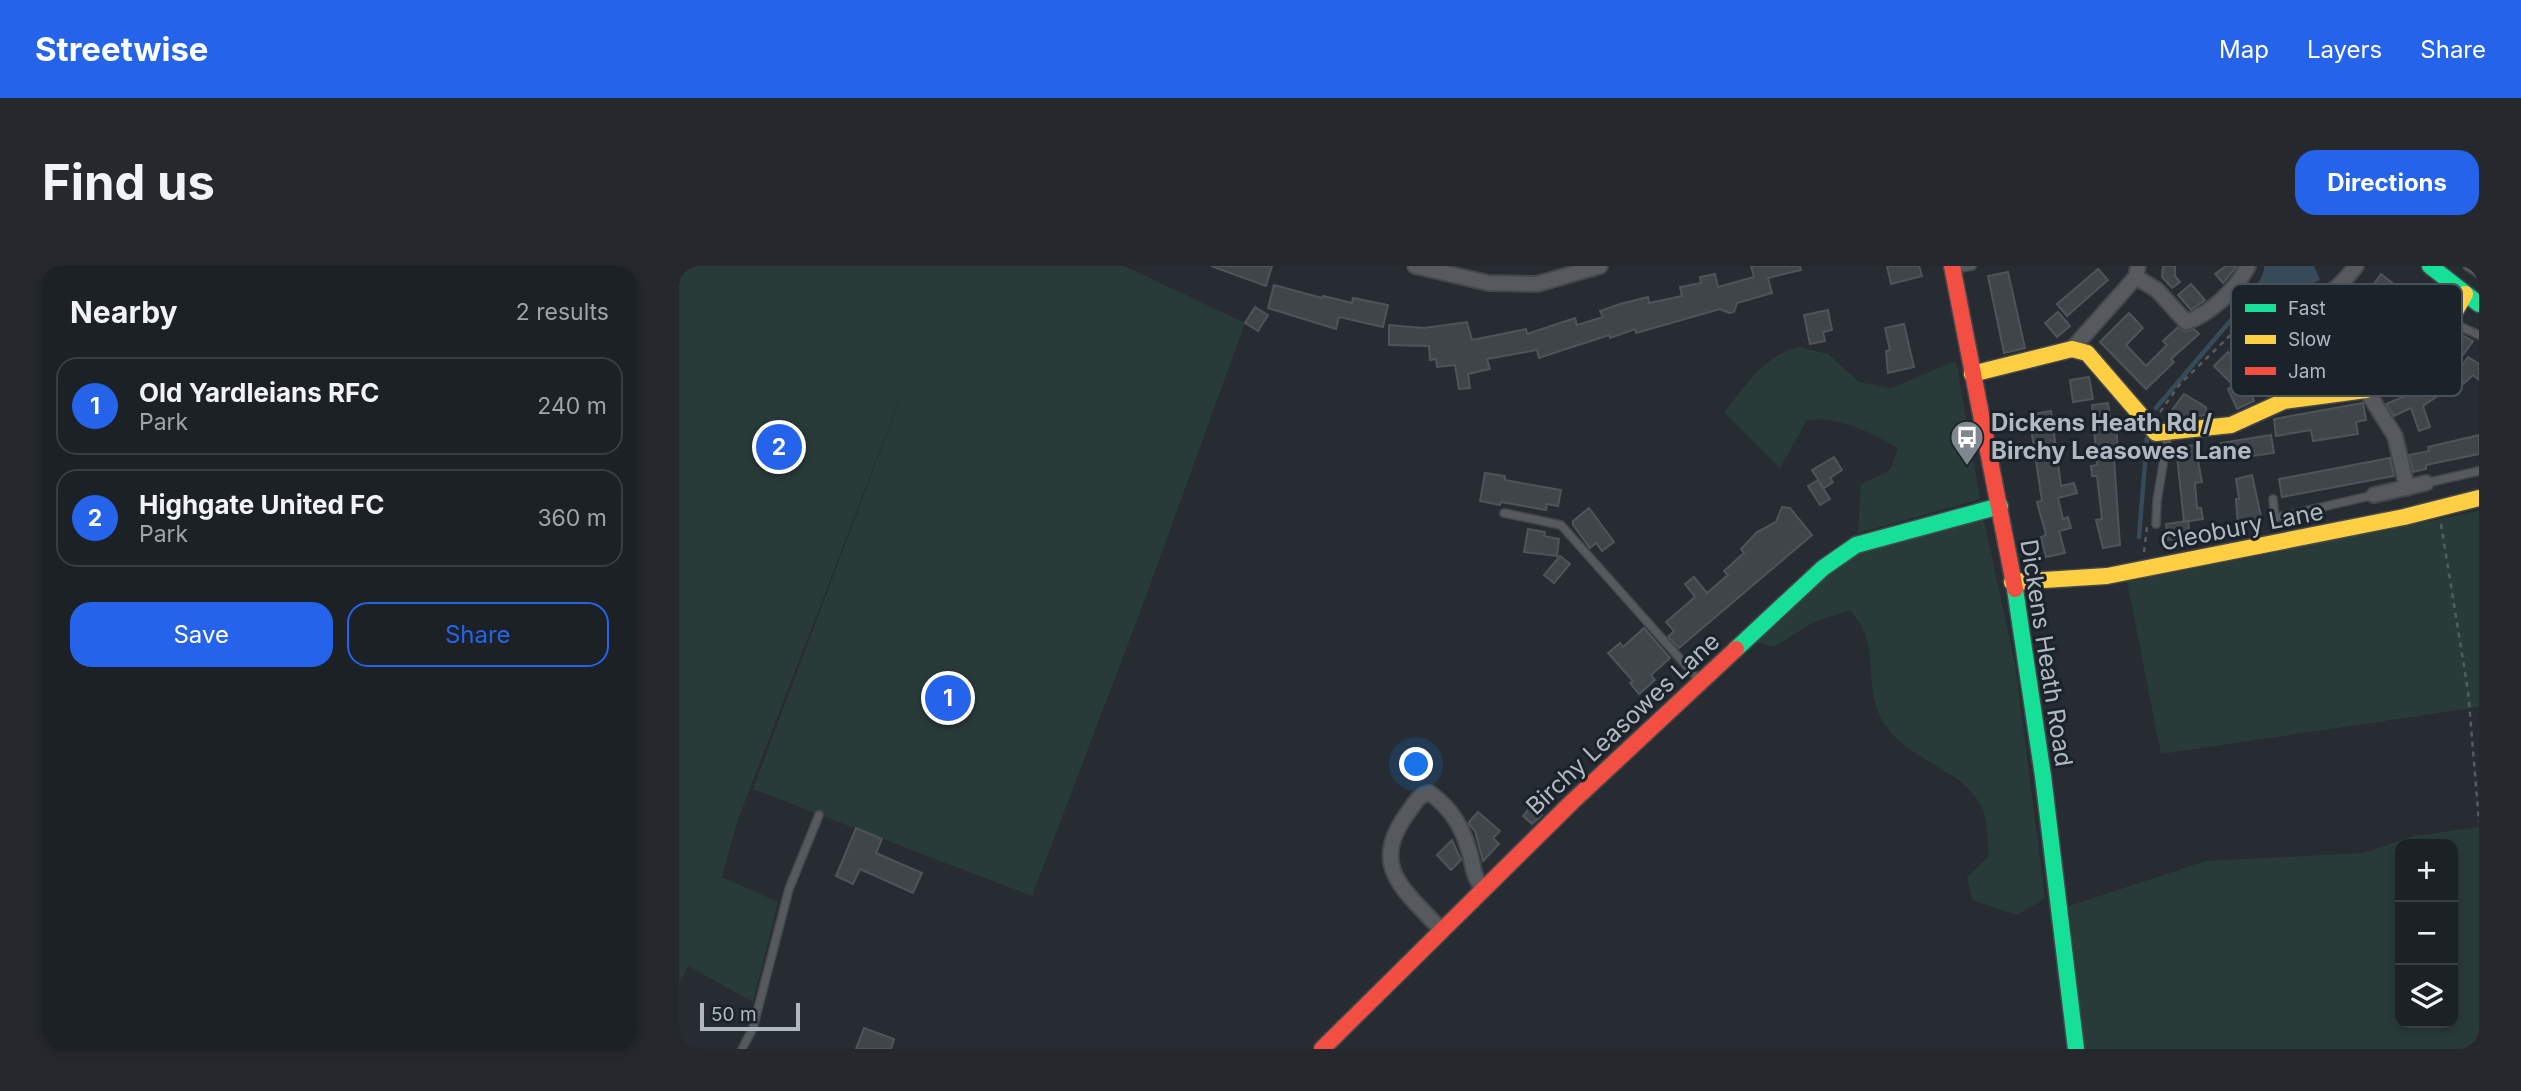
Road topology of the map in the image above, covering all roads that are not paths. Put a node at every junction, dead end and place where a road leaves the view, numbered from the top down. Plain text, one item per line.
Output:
1 (1415, 266) edge
2 (1600, 266) edge
3 (1972, 266) edge
4 (2248, 266) edge
5 (2337, 266) edge
6 (2356, 266) edge
7 (2430, 266) edge
8 (2467, 266) edge
9 (1953, 268) edge
10 (2137, 272) edge
11 (2479, 274) edge
12 (2346, 281) junction
13 (2235, 284) edge
14 (2342, 284) edge
15 (2452, 284) edge
16 (2231, 290) edge
17 (2462, 292) edge
18 (2465, 294) junction
19 (2462, 299) edge
20 (2479, 304) edge
21 (2462, 328) edge
22 (2479, 335) edge
23 (2071, 349) junction
24 (1972, 374) junction
25 (2325, 396) edge
26 (2371, 396) edge
27 (2156, 430) junction
28 (2479, 471) edge
29 (2426, 483) joint
30 (2407, 488) junction
31 (2374, 495) joint
32 (2479, 498) edge
33 (2273, 499) dead end
34 (2000, 506) junction
35 (1504, 513) dead end
36 (2157, 524) dead end
37 (2012, 582) junction
38 (1700, 682) junction
39 (819, 814) dead end
40 (1483, 890) junction
41 (1442, 931) junction
42 (742, 1049) edge
43 (1322, 1049) edge
44 (2075, 1049) edge

1 - 2 street
3 - 9 lane
4 - 13 street
5 - 12 street
6 - 12 street
7 - 15 street
8 - 11 lane
9 - 24 street, Dickens Heath Road
10 - 16 street
10 - 23 street
12 - 14 street
17 - 18 street
18 - 19 street
18 - 20 street
21 - 22 lane
23 - 24 street
23 - 27 street
24 - 34 street, Dickens Heath Road
25 - 27 street
26 - 30 street
27 - 36 lane
28 - 29 lane
29 - 30 street
30 - 31 street
31 - 33 lane
32 - 37 street, Cleobury Lane
34 - 37 street, Dickens Heath Road
34 - 38 street, Birchy Leasowes Lane
35 - 38 lane
37 - 44 street, Dickens Heath Road
38 - 40 street, Birchy Leasowes Lane
39 - 42 lane
40 - 41 street, Birchy Leasowes Lane
40 - 41 street
41 - 43 street, Birchy Leasowes Lane

